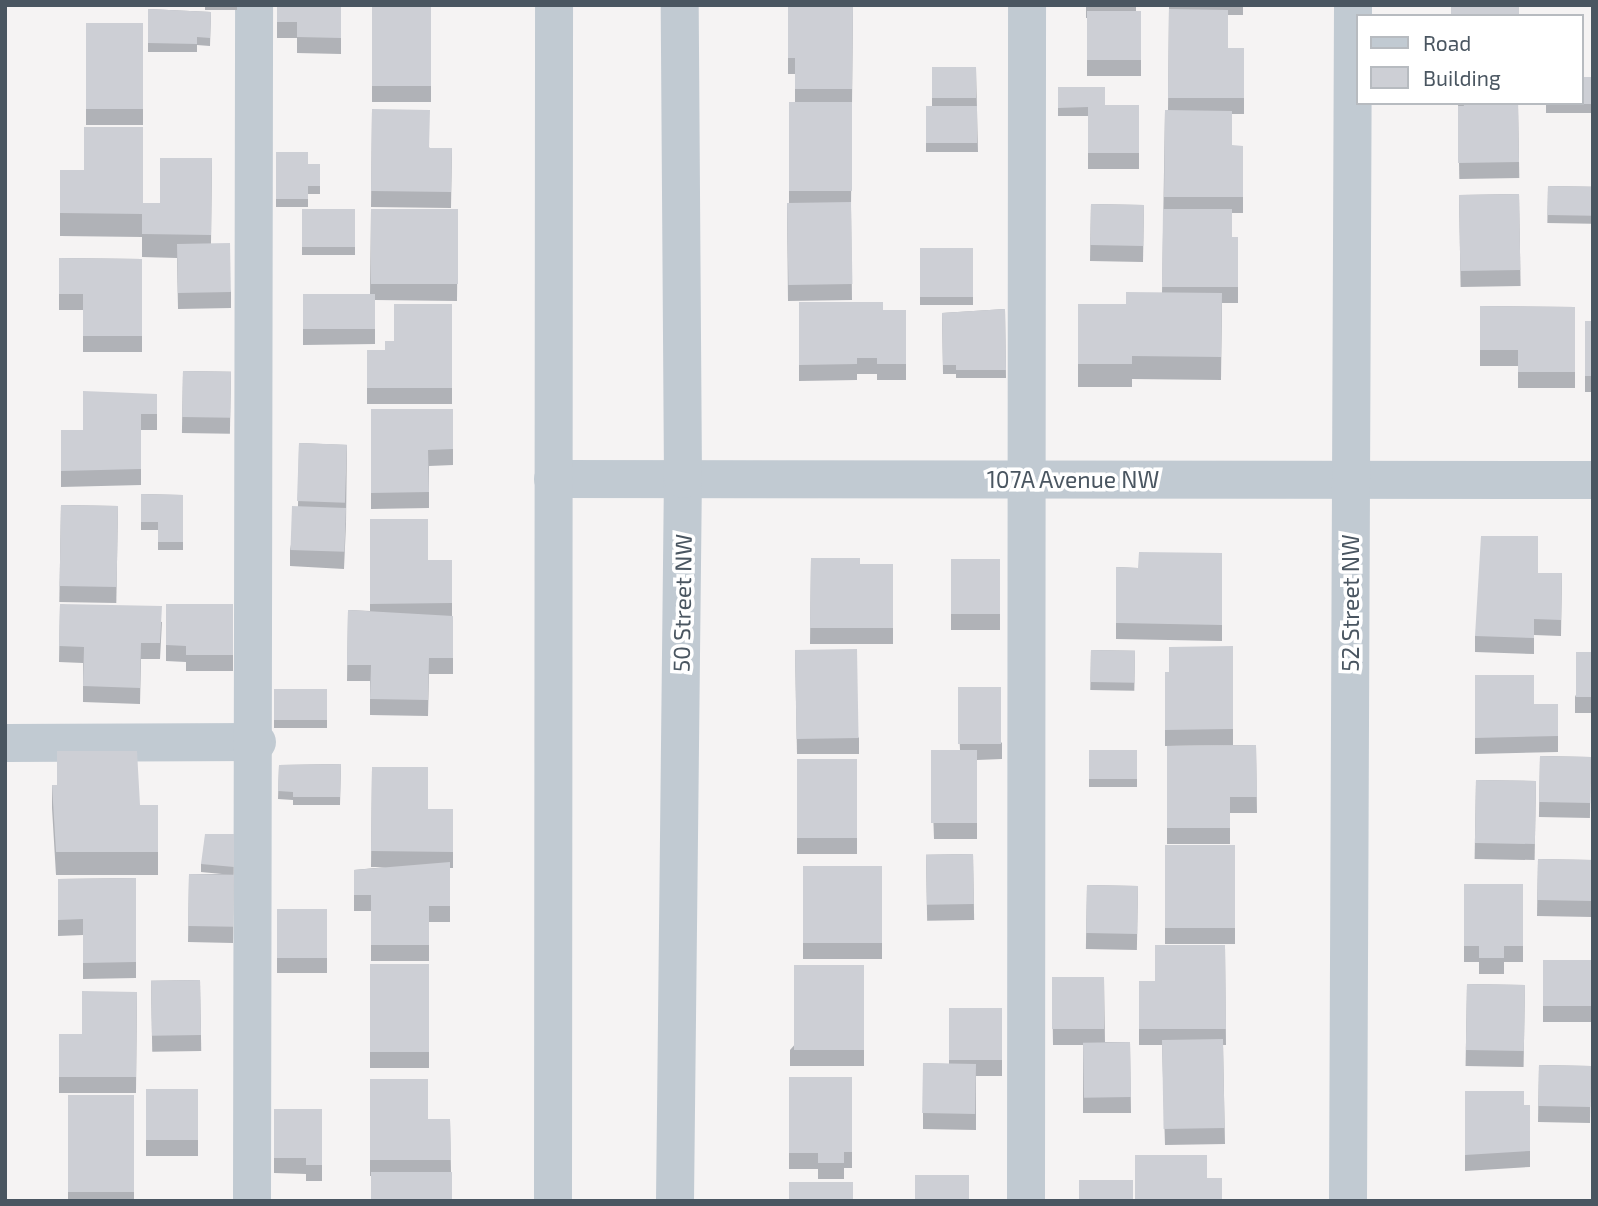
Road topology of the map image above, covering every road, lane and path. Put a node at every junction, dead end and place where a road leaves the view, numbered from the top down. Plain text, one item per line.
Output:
1 (254, 5) edge
2 (554, 5) edge
3 (680, 5) edge
4 (1027, 5) edge
5 (1353, 5) edge
6 (553, 479) junction
7 (683, 479) junction
8 (1026, 479) junction
9 (1349, 480) junction
10 (1593, 480) edge
11 (257, 742) junction
12 (5, 743) edge
13 (252, 1201) edge
14 (553, 1201) edge
15 (676, 1201) edge
16 (1026, 1201) edge
17 (1348, 1201) edge

1 - 11 street
2 - 6 street
3 - 7 street, 50 Street NW
4 - 8 street
5 - 9 street, 52 Street NW
6 - 7 street, 107A Avenue NW
6 - 14 street
7 - 8 street, 107A Avenue NW
7 - 15 street, 50 Street NW
8 - 9 street, 107A Avenue NW
8 - 16 street
9 - 10 street, 107A Avenue NW
9 - 17 street, 52 Street NW
11 - 12 street
11 - 13 street

